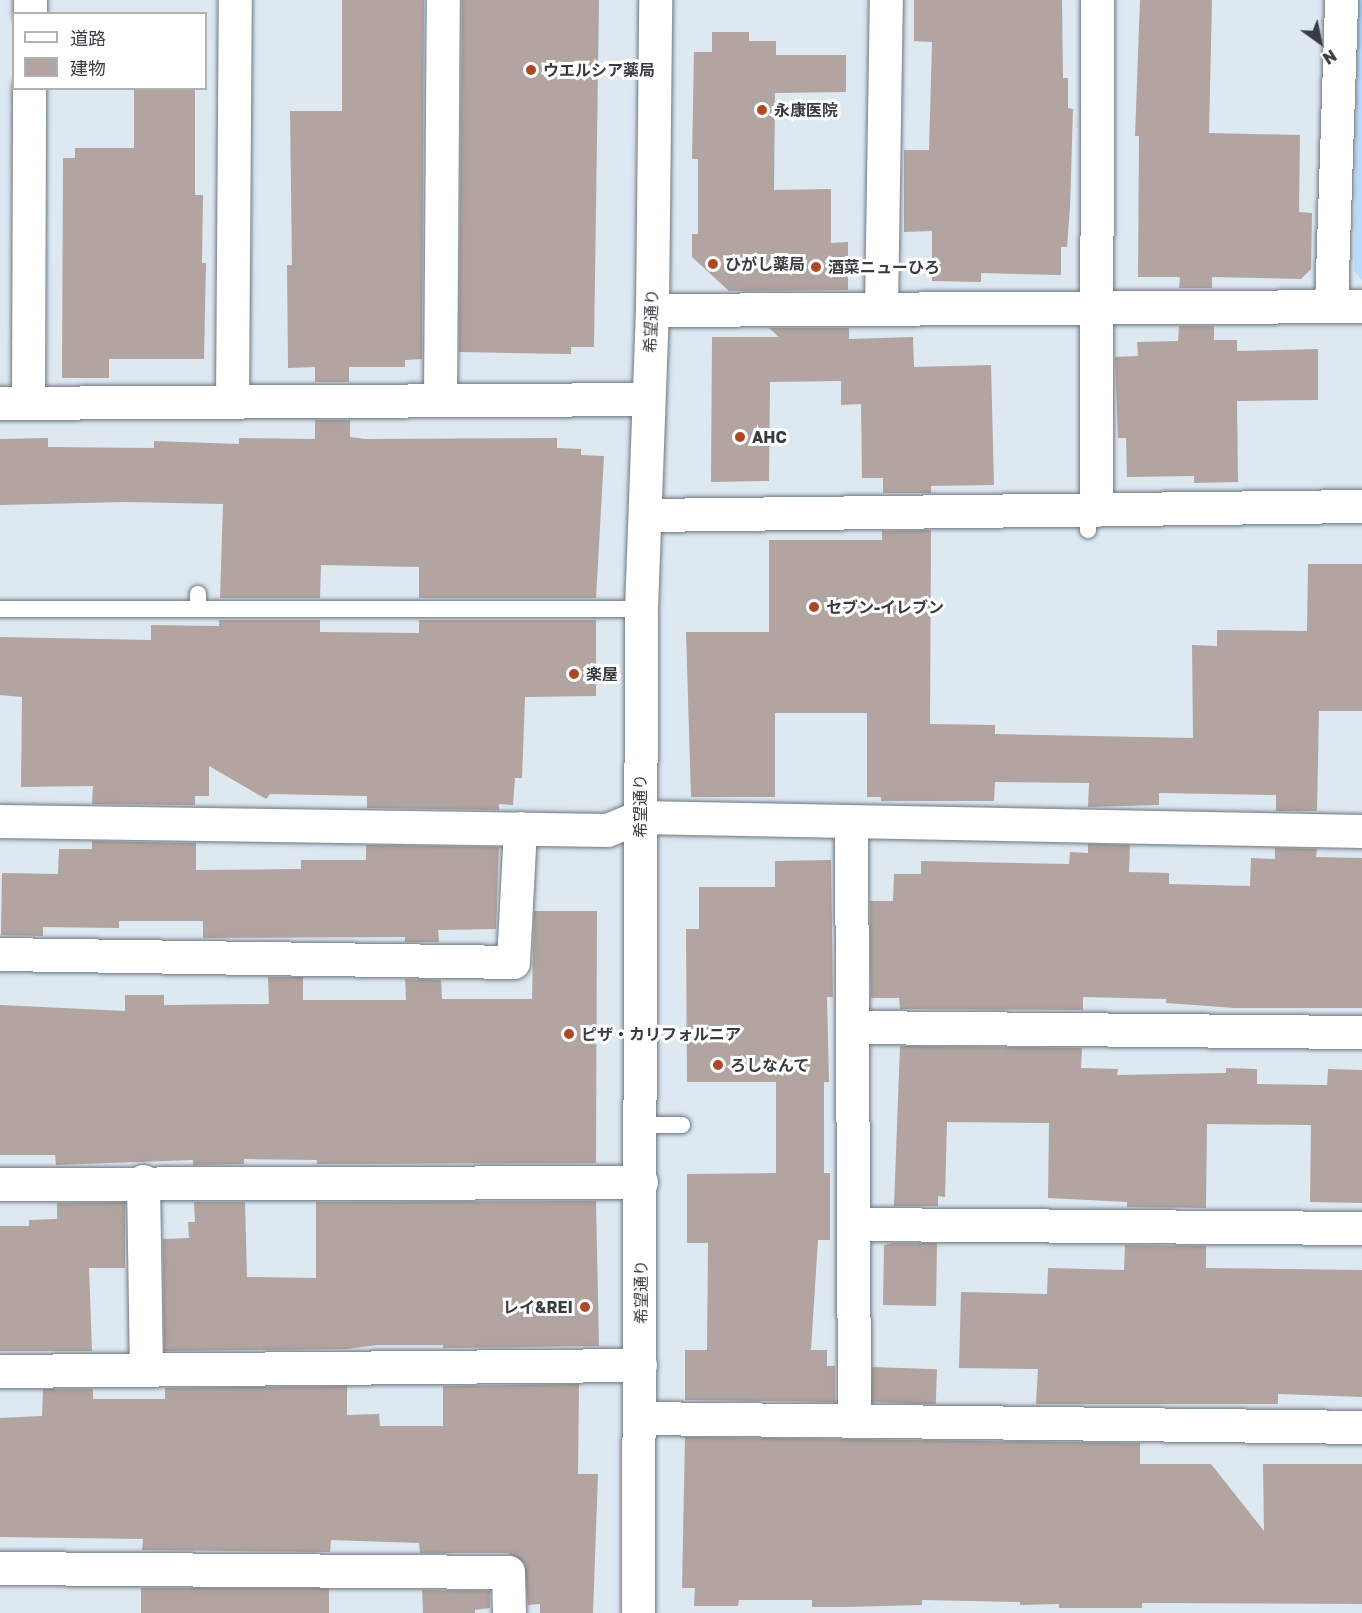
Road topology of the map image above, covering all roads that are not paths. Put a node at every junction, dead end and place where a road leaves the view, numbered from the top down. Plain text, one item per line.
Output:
1 (235, 0) edge
2 (443, 0) edge
3 (655, 0) edge
4 (886, 0) edge
5 (1097, 0) edge
6 (1341, 0) edge
7 (29, 90) edge
8 (1347, 305) edge
9 (1094, 307) junction
10 (881, 308) junction
11 (652, 310) junction
12 (647, 399) junction
13 (440, 400) junction
14 (232, 401) junction
15 (14, 403) edge
16 (1362, 506) edge
17 (645, 515) junction
18 (1090, 516) junction
19 (0, 609) edge
20 (641, 609) junction
21 (639, 817) junction
22 (0, 821) edge
23 (851, 823) junction
24 (520, 828) junction
25 (1362, 831) edge
26 (0, 954) edge
27 (855, 1027) junction
28 (1362, 1032) edge
29 (641, 1125) junction
30 (682, 1125) dead end
31 (143, 1182) junction
32 (641, 1182) junction
33 (0, 1184) edge
34 (856, 1224) junction
35 (1362, 1228) edge
36 (640, 1365) junction
37 (146, 1370) junction
38 (0, 1371) edge
39 (639, 1418) junction
40 (854, 1421) junction
41 (1362, 1427) edge
42 (0, 1568) edge
43 (509, 1613) edge
44 (638, 1613) edge

1 - 14 street
2 - 13 street
3 - 11 street, 希望通り
4 - 10 street
5 - 9 street
6 - 8 street
7 - 15 street
8 - 9 street
9 - 10 street
9 - 18 street
10 - 11 street
11 - 12 street, 希望通り
12 - 13 street
12 - 17 street, 希望通り
13 - 14 street
14 - 15 street
16 - 18 street
17 - 18 street
17 - 20 street, 希望通り
19 - 20 lane
20 - 21 street, 希望通り
21 - 23 street
21 - 24 street
21 - 29 street, 希望通り
22 - 24 street
23 - 25 street
23 - 27 street
24 - 26 street
27 - 28 street
27 - 34 street
29 - 30 lane
29 - 32 street, 希望通り
31 - 32 street
31 - 33 street
31 - 37 street
32 - 36 street, 希望通り
34 - 35 street
34 - 40 street
36 - 37 street
36 - 39 street, 希望通り
37 - 38 street
39 - 40 street
39 - 44 street, 希望通り
40 - 41 street
42 - 43 street

